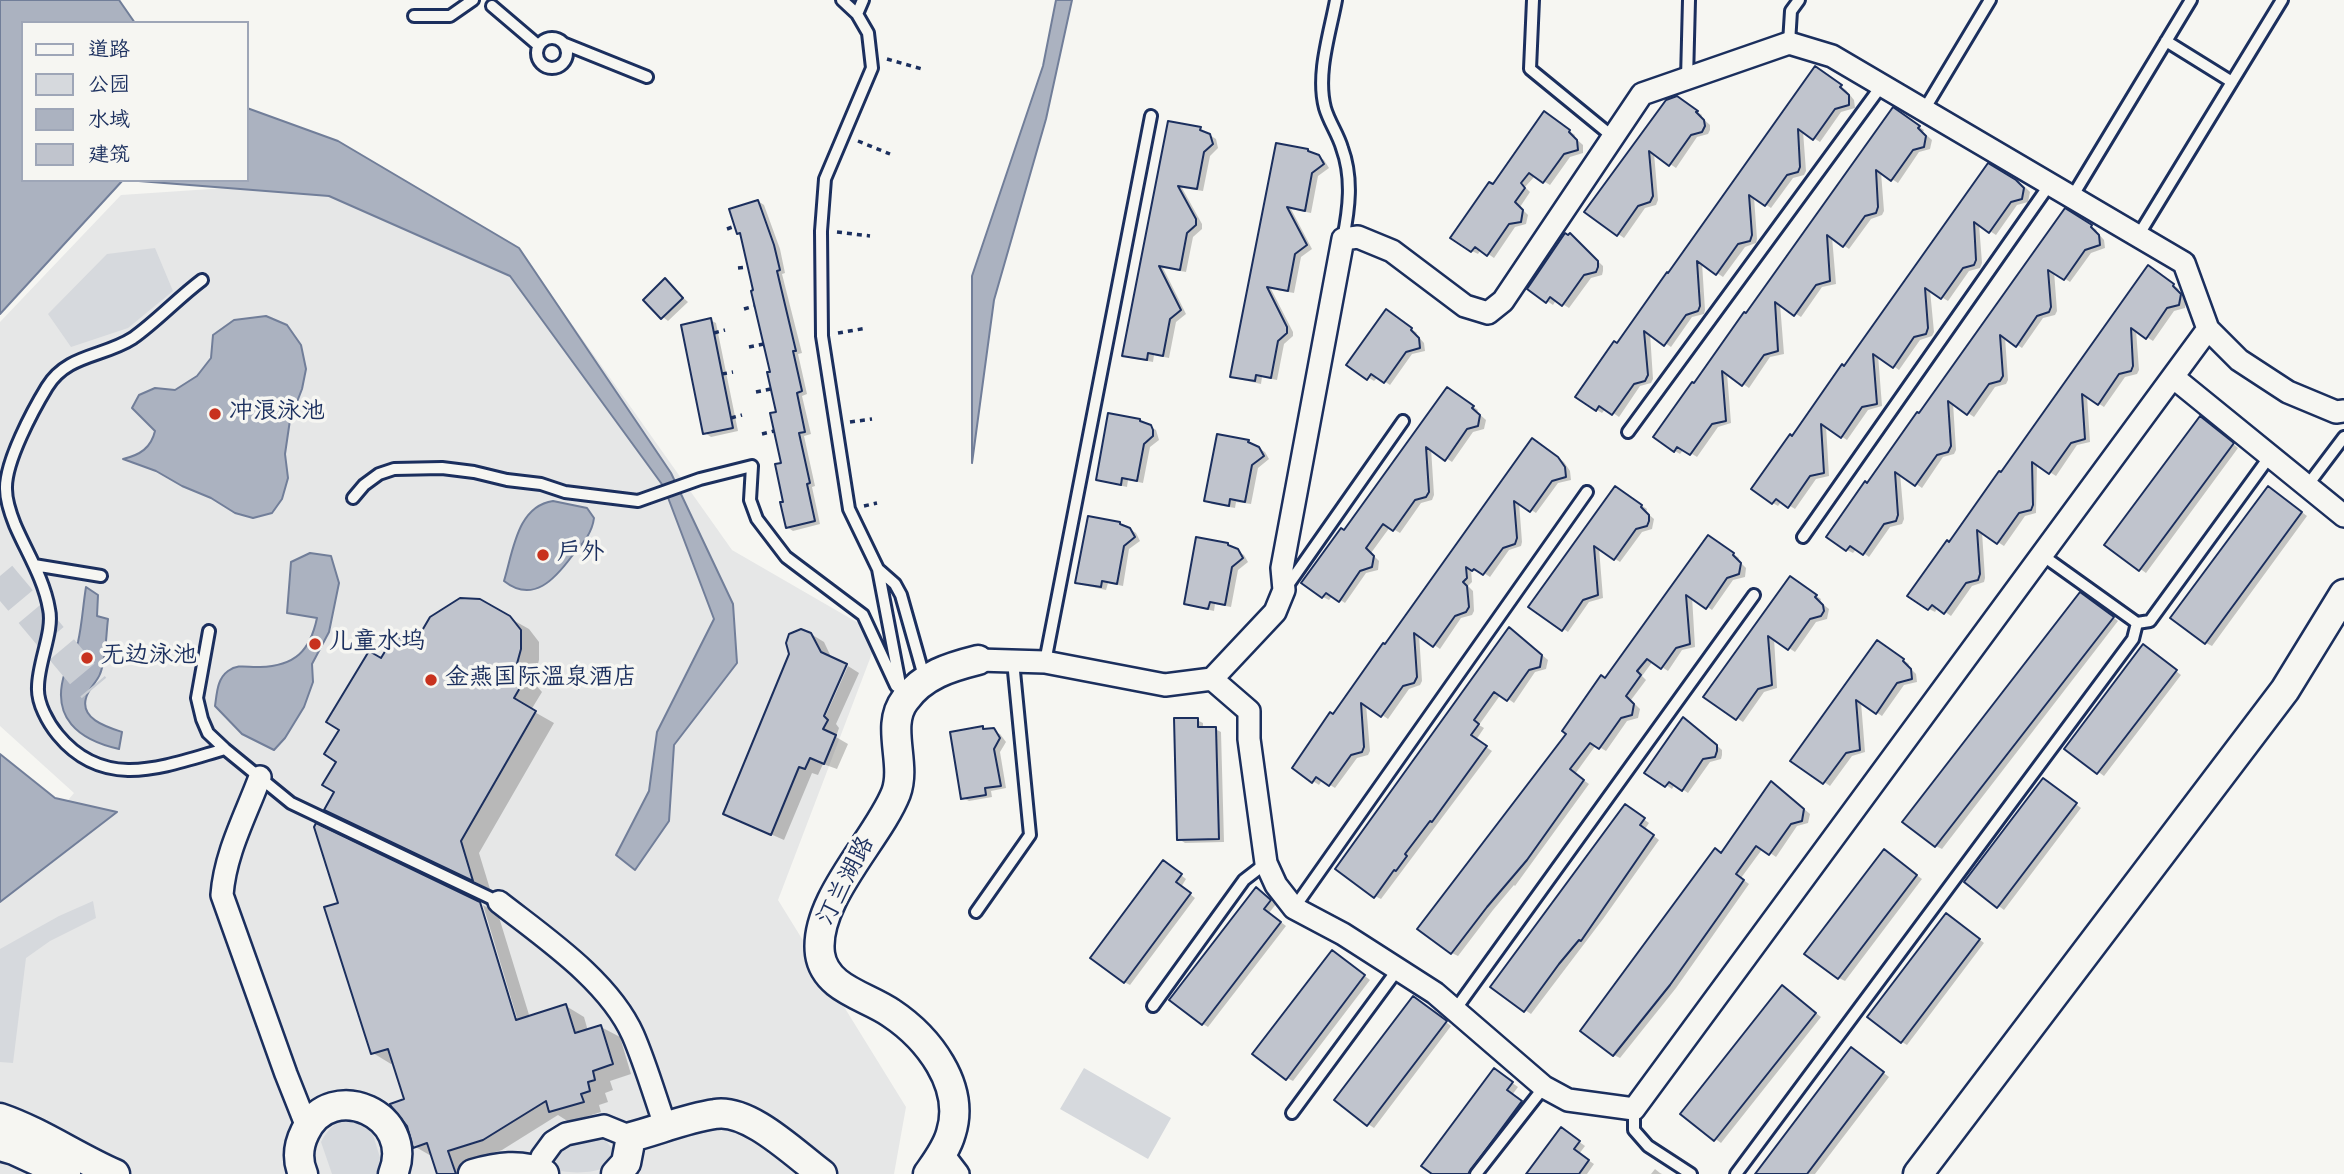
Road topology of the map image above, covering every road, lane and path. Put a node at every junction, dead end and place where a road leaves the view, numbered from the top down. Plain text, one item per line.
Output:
1 (842, 0) edge
2 (863, 0) edge
3 (1336, 0) edge
4 (1533, 0) edge
5 (1689, 0) edge
6 (1799, 0) edge
7 (1990, 0) edge
8 (2191, 0) edge
9 (2282, 0) edge
10 (471, 1) edge
11 (492, 3) edge
12 (857, 14) junction
13 (414, 16) dead end
14 (2166, 41) junction
15 (1789, 43) junction
16 (565, 44) junction
17 (539, 46) junction
18 (870, 54) junction
19 (922, 69) dead end
20 (647, 78) dead end
21 (1687, 79) junction
22 (2232, 82) junction
23 (1882, 86) junction
24 (1924, 110) junction
25 (1151, 116) dead end
26 (843, 135) junction
27 (1613, 137) junction
28 (890, 154) dead end
29 (2050, 184) junction
30 (2072, 197) junction
31 (735, 226) dead end
32 (727, 229) dead end
33 (821, 231) junction
34 (870, 236) dead end
35 (2138, 236) junction
36 (1343, 239) junction
37 (748, 267) dead end
38 (738, 268) dead end
39 (202, 280) dead end
40 (754, 306) dead end
41 (744, 309) dead end
42 (867, 328) dead end
43 (2208, 329) junction
44 (725, 330) dead end
45 (714, 333) dead end
46 (822, 336) junction
47 (764, 344) dead end
48 (749, 347) dead end
49 (733, 372) dead end
50 (722, 374) dead end
51 (2172, 377) junction
52 (771, 389) dead end
53 (756, 392) dead end
54 (2344, 411) edge
55 (742, 415) dead end
56 (731, 418) dead end
57 (1404, 422) dead end
58 (774, 431) dead end
59 (1629, 432) dead end
60 (762, 434) dead end
61 (2344, 437) edge
62 (2270, 456) junction
63 (2307, 486) junction
64 (1587, 492) dead end
65 (353, 498) dead end
66 (2344, 516) edge
67 (1803, 537) dead end
68 (2042, 555) junction
69 (34, 565) junction
70 (878, 569) junction
71 (101, 576) dead end
72 (1284, 590) junction
73 (2344, 594) edge
74 (1754, 595) dead end
75 (2137, 623) junction
76 (209, 631) dead end
77 (978, 660) joint
78 (1013, 661) junction
79 (1045, 662) junction
80 (1212, 679) junction
81 (926, 680) junction
82 (904, 701) junction
83 (225, 749) junction
84 (260, 777) junction
85 (1266, 863) junction
86 (499, 902) joint
87 (1294, 908) junction
88 (976, 912) dead end
89 (1398, 969) junction
90 (1153, 1006) dead end
91 (1455, 1010) junction
92 (1544, 1087) junction
93 (1634, 1109) junction
94 (1292, 1113) dead end
95 (0, 1118) edge
96 (307, 1127) junction
97 (666, 1128) junction
98 (631, 1137) junction
99 (0, 1146) edge
100 (943, 1167) edge
101 (298, 1173) edge
102 (539, 1173) edge
103 (66, 1174) edge
104 (116, 1174) edge
105 (393, 1174) edge
106 (473, 1174) edge
107 (616, 1174) edge
108 (822, 1174) edge
109 (1476, 1174) edge
110 (1691, 1174) edge
111 (1736, 1174) edge
112 (1919, 1174) edge

1 - 12 lane
2 - 12 lane
3 - 36 lane
4 - 27 lane
5 - 21 lane
6 - 15 lane
7 - 24 lane
8 - 14 lane
9 - 22 lane
10 - 11 lane
10 - 13 lane
11 - 17 lane
12 - 18 lane
14 - 22 lane
14 - 30 lane
15 - 21 street
15 - 23 street
16 - 17 lane
16 - 17 lane
16 - 20 lane
18 - 19 path
18 - 26 lane
21 - 27 street
22 - 35 lane
23 - 24 street
23 - 59 lane
24 - 29 street
25 - 79 lane
26 - 28 path
26 - 33 lane
27 - 36 street
29 - 30 street
29 - 67 lane
30 - 35 street
31 - 32 path
33 - 34 path
33 - 46 lane
35 - 43 street
36 - 72 street
37 - 38 path
39 - 69 lane
40 - 41 path
42 - 46 path
43 - 51 street
43 - 54 street
44 - 45 path
46 - 70 lane
47 - 48 path
49 - 50 path
51 - 62 street
51 - 68 street
52 - 53 path
55 - 56 path
57 - 72 lane
58 - 60 path
61 - 63 lane
62 - 63 street
62 - 75 lane
63 - 66 street
64 - 87 lane
65 - 82 lane
68 - 75 lane
68 - 93 street
69 - 71 lane
69 - 83 lane
70 - 81 lane
70 - 82 lane
72 - 80 street
73 - 112 street
74 - 91 lane
75 - 111 lane
76 - 83 lane
77 - 78 street
77 - 81 street
78 - 79 street
78 - 88 lane
79 - 80 street
80 - 85 street
81 - 82 street
82 - 100 street, 汀兰湖路
83 - 84 lane
84 - 86 lane
84 - 96 street
85 - 87 street
85 - 90 lane
86 - 97 street
87 - 89 street
89 - 91 street
89 - 94 lane
91 - 92 street
92 - 93 street
92 - 109 lane
93 - 110 lane
95 - 104 street
96 - 101 street
96 - 105 street
97 - 98 street
97 - 108 street
98 - 102 street
98 - 107 street
99 - 103 street
102 - 106 street

